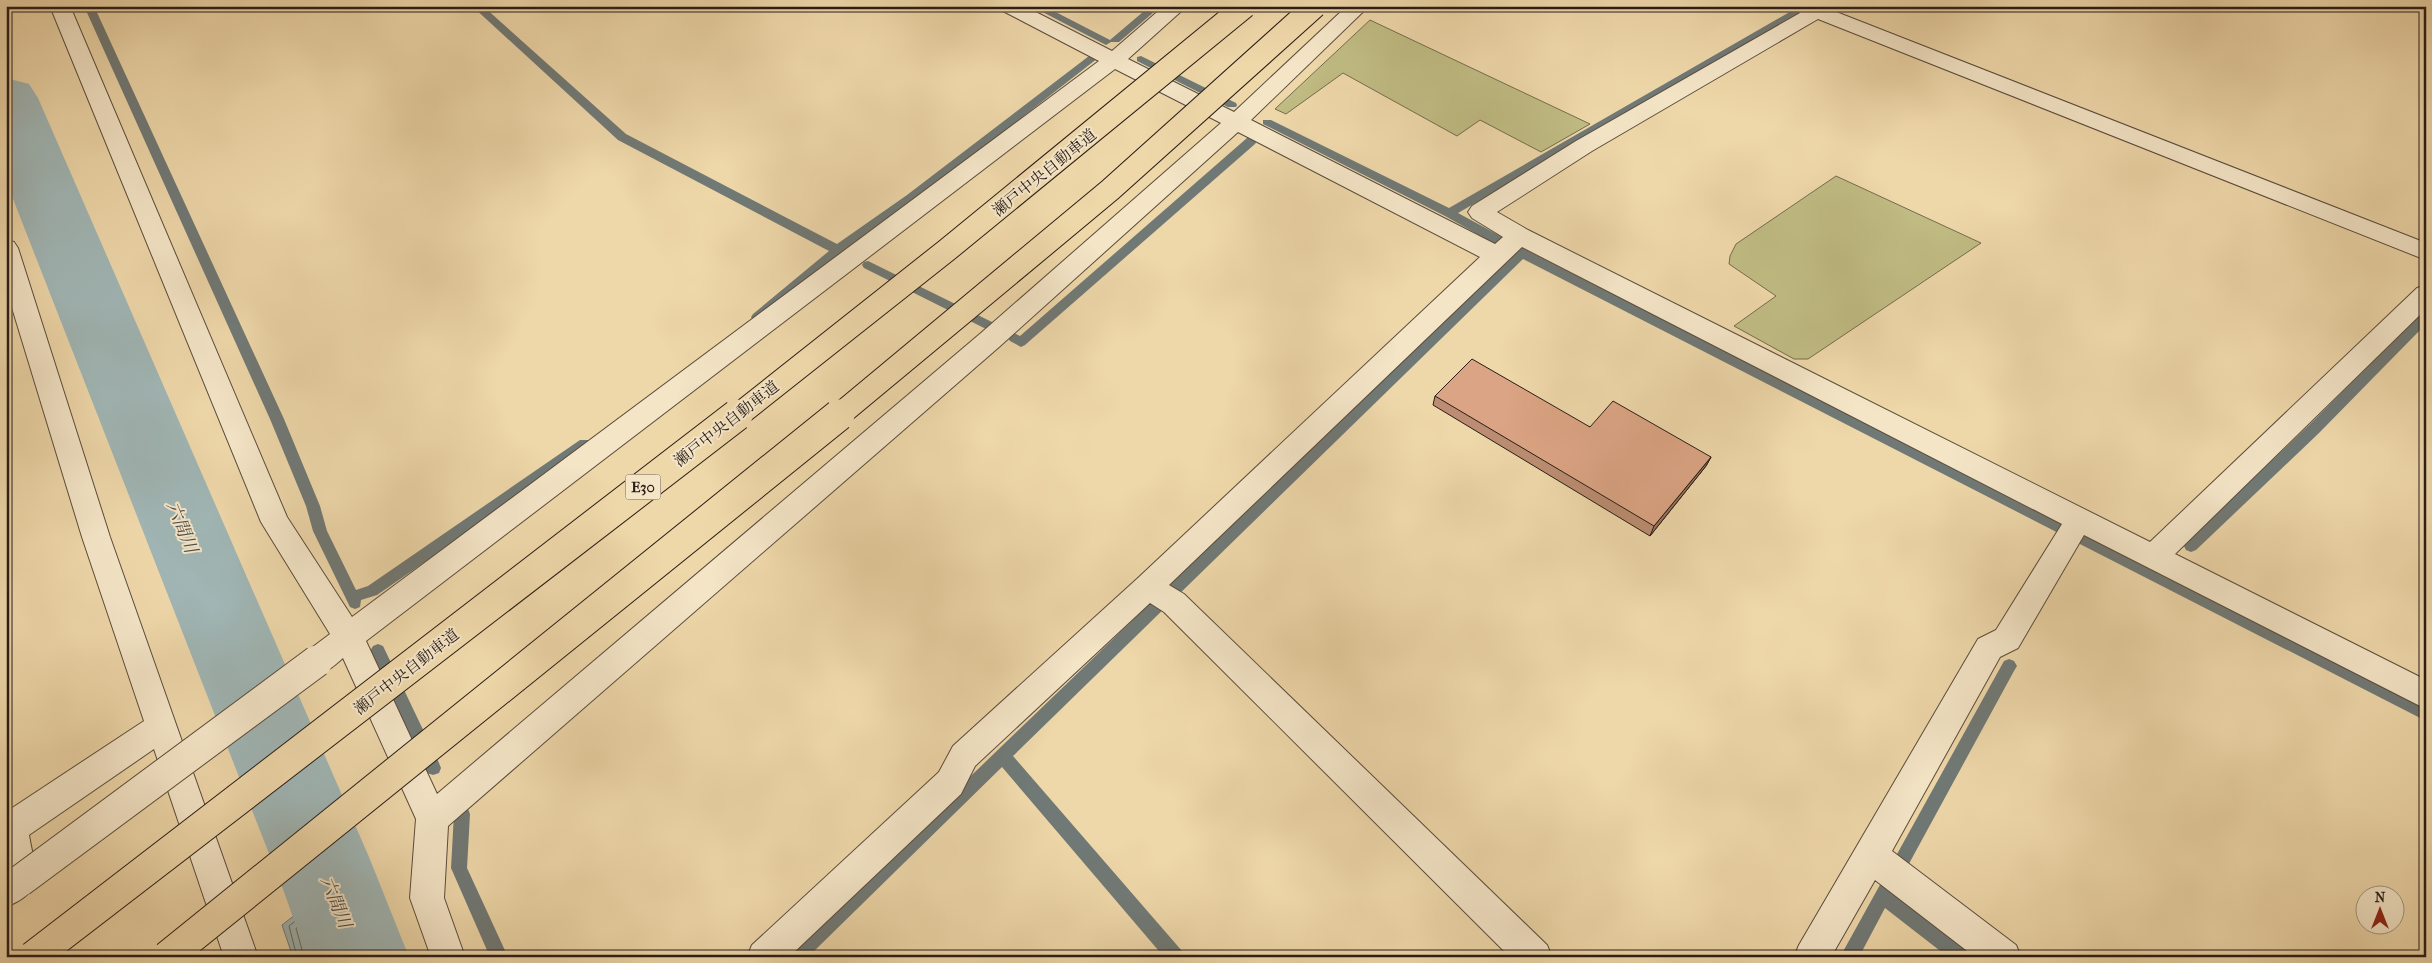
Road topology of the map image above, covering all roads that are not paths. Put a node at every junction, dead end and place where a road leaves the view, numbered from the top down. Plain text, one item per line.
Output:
1 (60, 6) edge
2 (1008, 6) edge
3 (1177, 6) edge
4 (1244, 6) edge
5 (1315, 6) edge
6 (1359, 6) edge
7 (1810, 9) edge
8 (1114, 60) junction
9 (1236, 123) junction
10 (1509, 245) junction
11 (6, 248) edge
12 (2426, 252) edge
13 (2426, 294) edge
14 (2074, 529) junction
15 (2153, 557) junction
16 (1161, 595) junction
17 (349, 638) junction
18 (2426, 695) edge
19 (162, 726) junction
20 (432, 819) junction
21 (1887, 868) junction
22 (13, 886) edge
23 (33, 957) edge
24 (167, 957) edge
25 (241, 957) edge
26 (448, 957) edge
27 (764, 957) edge
28 (1535, 957) edge
29 (1811, 957) edge
30 (2004, 957) edge

1 - 17 street
2 - 8 street
3 - 8 street
4 - 23 highway, 瀬戸中央自動車道 / E30, bridge
5 - 24 highway, bridge
6 - 9 street
7 - 10 street
7 - 12 street
8 - 9 street
8 - 17 street
9 - 10 street
9 - 20 street
10 - 14 street
10 - 16 street
11 - 19 street
13 - 15 street
14 - 15 street
14 - 21 street
15 - 18 street
16 - 27 street
16 - 28 street
17 - 20 street
17 - 22 street, bridge
19 - 22 street
19 - 25 street
20 - 26 street
21 - 29 street
21 - 30 street

